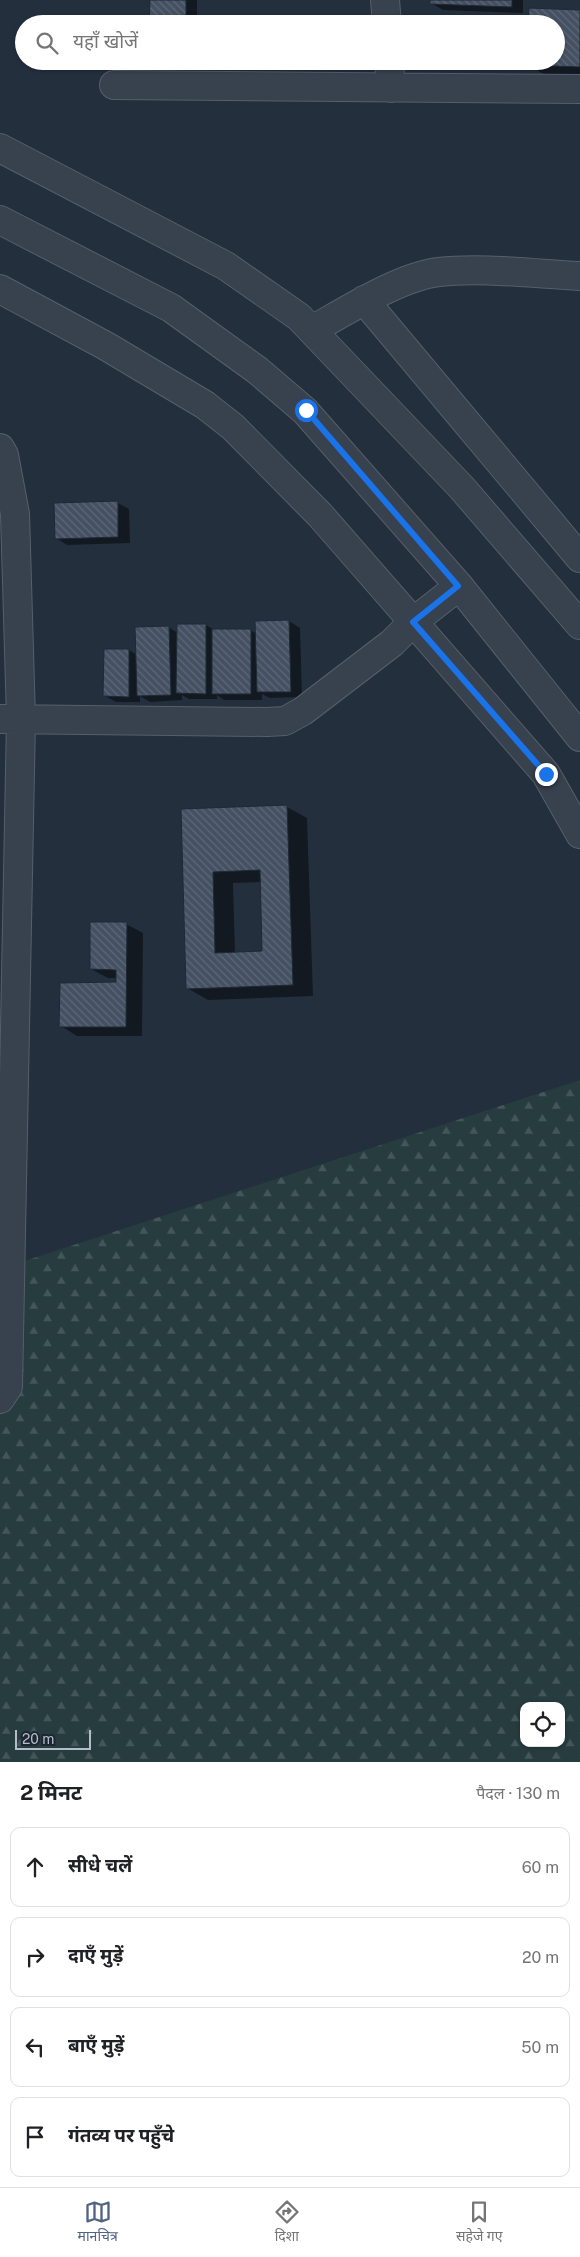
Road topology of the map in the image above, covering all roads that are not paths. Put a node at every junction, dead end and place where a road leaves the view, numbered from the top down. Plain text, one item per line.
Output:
1 (385, 0) edge
2 (386, 15) edge
3 (390, 70) edge
4 (114, 85) dead end
5 (391, 88) junction
6 (580, 89) edge
7 (0, 148) edge
8 (0, 220) edge
9 (580, 276) edge
10 (0, 289) edge
11 (364, 300) junction
12 (312, 330) junction
13 (0, 448) edge
14 (580, 558) edge
15 (458, 586) junction
16 (413, 622) junction
17 (580, 625) edge
18 (11, 719) edge
19 (580, 737) edge
20 (580, 834) edge
21 (0, 1399) edge

1 - 2 street
3 - 5 street
4 - 5 street
5 - 6 street
7 - 12 street
8 - 15 street
9 - 11 street
10 - 16 street
11 - 12 street
11 - 14 street
12 - 17 street
13 - 18 street
15 - 16 street
15 - 19 street
16 - 18 street
16 - 20 street
18 - 21 street

